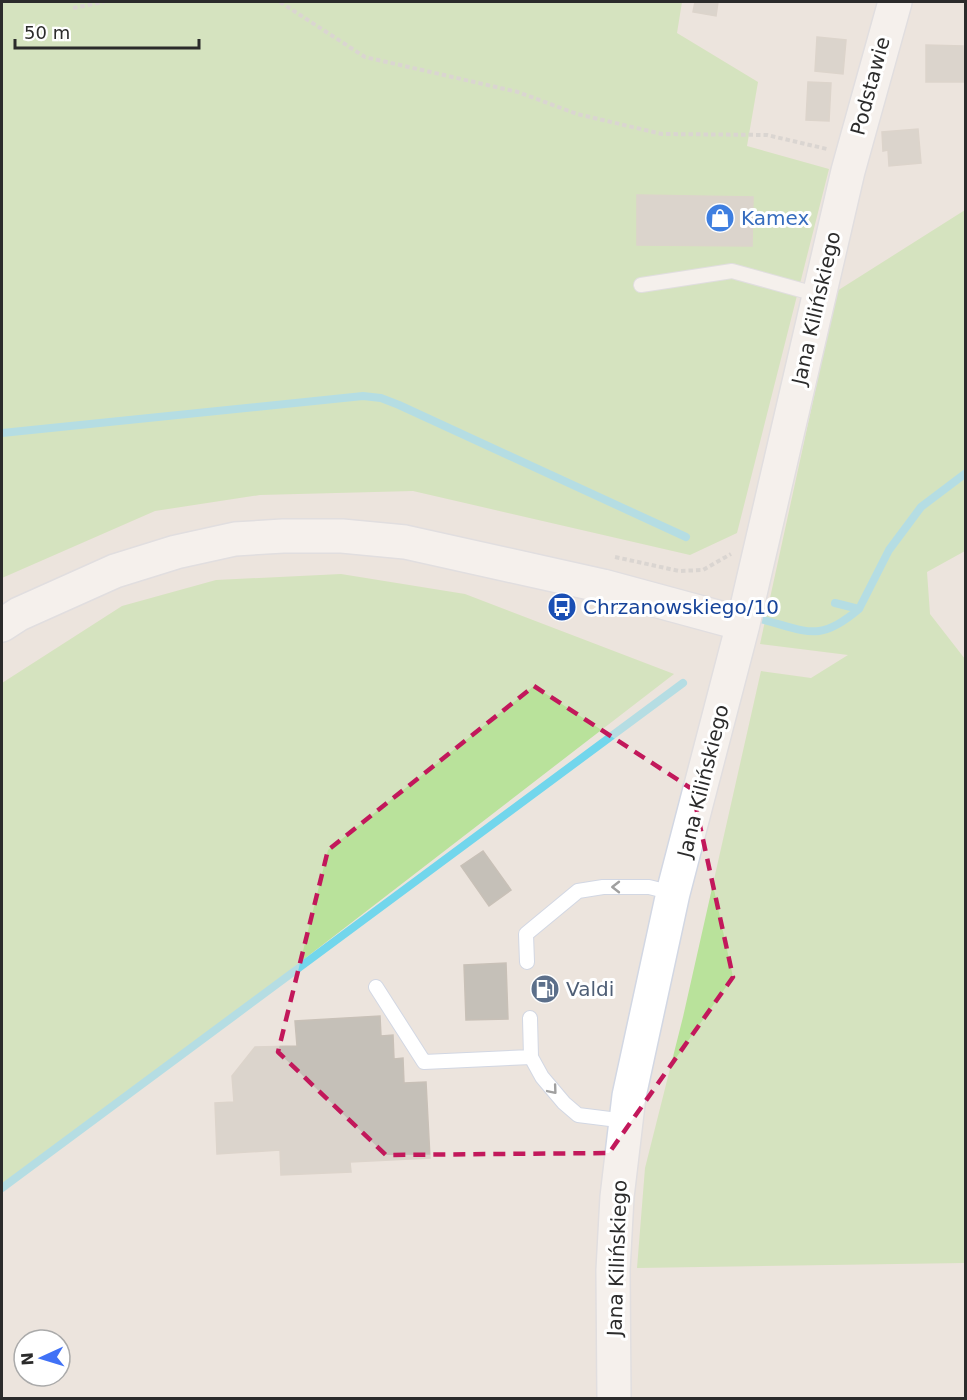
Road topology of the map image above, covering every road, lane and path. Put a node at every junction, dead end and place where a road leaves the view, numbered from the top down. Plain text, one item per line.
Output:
1 (104, 2) edge
2 (280, 2) edge
3 (895, 2) edge
4 (73, 8) dead end
5 (850, 163) junction
6 (641, 285) dead end
7 (819, 295) junction
8 (743, 624) junction
9 (2, 626) edge
10 (674, 893) junction
11 (527, 962) dead end
12 (376, 987) dead end
13 (530, 1018) dead end
14 (531, 1057) junction
15 (626, 1121) junction
16 (614, 1398) edge

1 - 4 path
2 - 5 path
3 - 5 street, Podstawie
5 - 7 street, Jana Kilińskiego
6 - 7 lane
7 - 8 street, Jana Kilińskiego
8 - 9 street
8 - 10 street, Jana Kilińskiego
10 -> 11 lane
10 - 15 street, Jana Kilińskiego
12 - 14 lane
13 - 14 lane
14 -> 15 lane
15 - 16 street, Jana Kilińskiego

